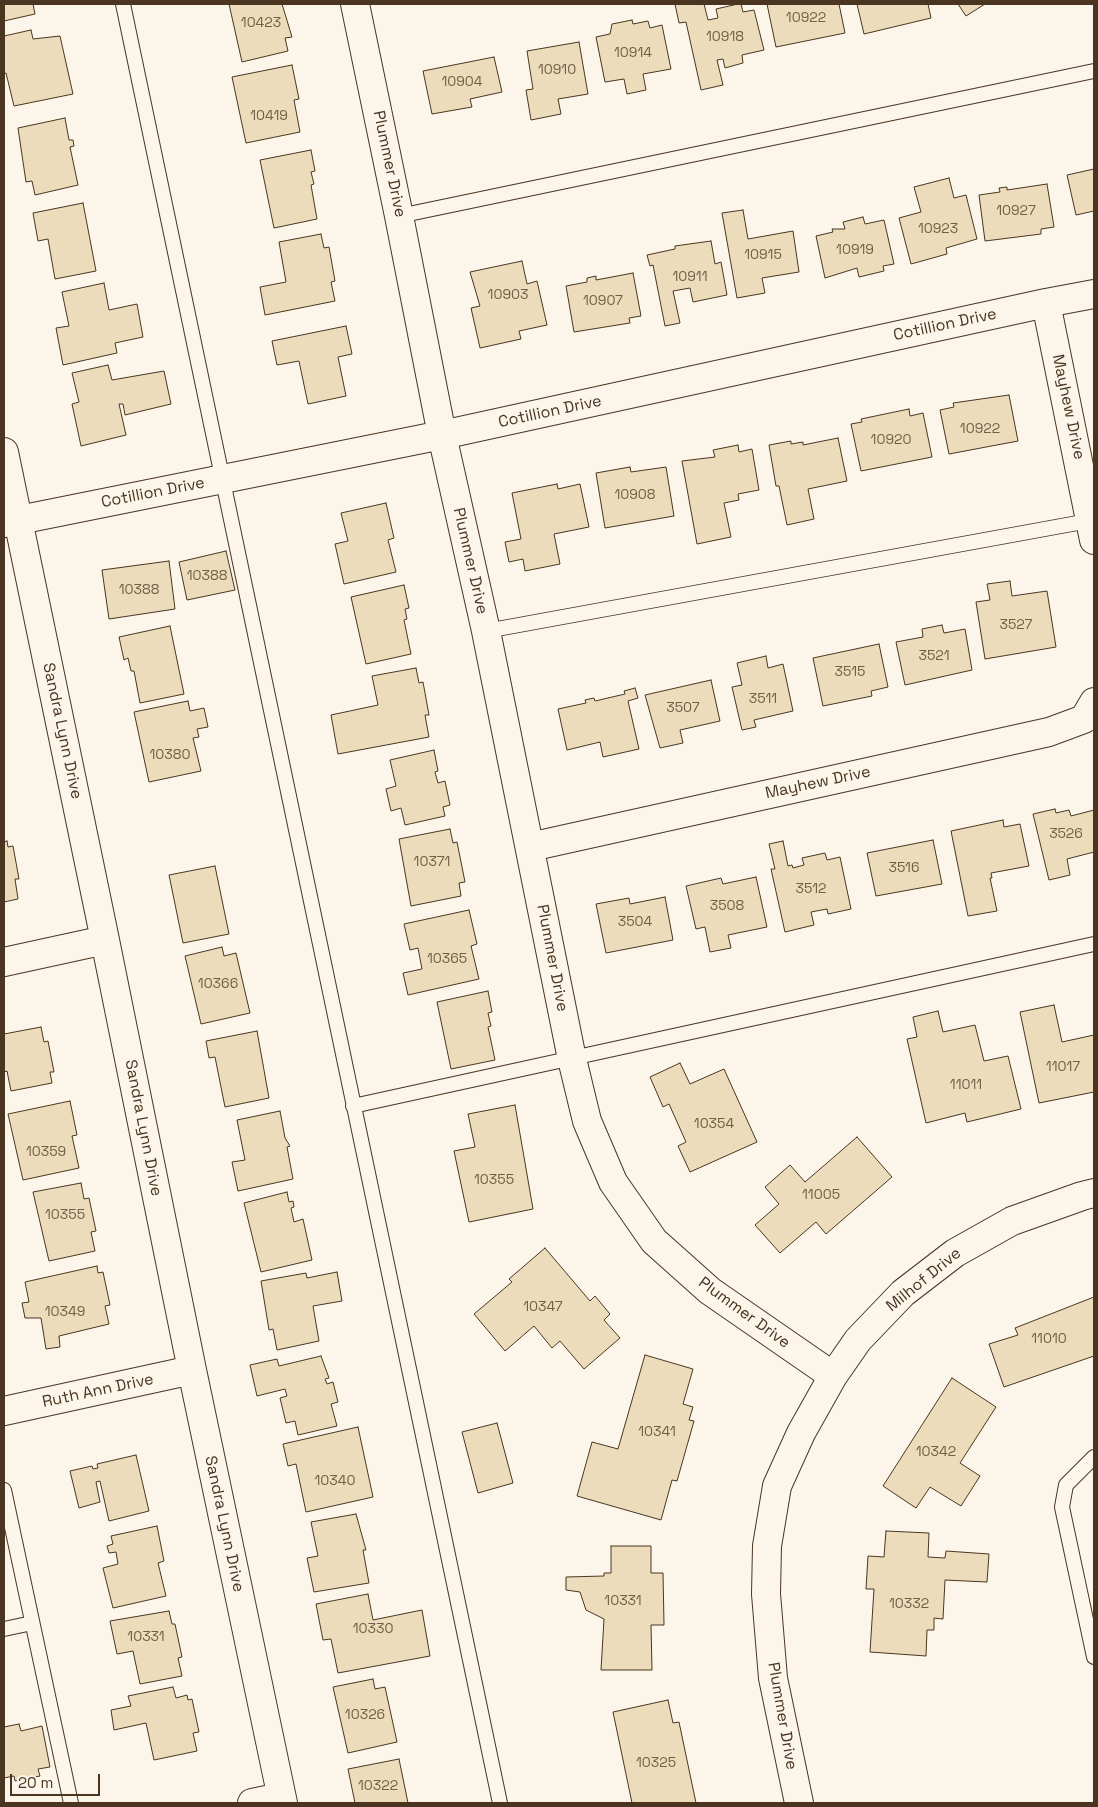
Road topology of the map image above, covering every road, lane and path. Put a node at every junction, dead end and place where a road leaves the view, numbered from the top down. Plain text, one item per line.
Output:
1 (123, 4) edge
2 (355, 4) edge
3 (1094, 71) edge
4 (399, 216) junction
5 (1094, 294) edge
6 (1046, 303) junction
7 (442, 436) junction
8 (4, 452) edge
9 (222, 480) junction
10 (11, 521) edge
11 (1093, 527) edge
12 (486, 631) junction
13 (1094, 702) edge
14 (530, 847) junction
15 (105, 940) junction
16 (1094, 944) edge
17 (4, 962) edge
18 (572, 1059) junction
19 (353, 1106) junction
20 (1094, 1193) edge
21 (192, 1370) junction
22 (833, 1376) junction
23 (4, 1411) edge
24 (1094, 1457) edge
25 (4, 1490) edge
26 (32, 1623) junction
27 (4, 1629) edge
28 (1094, 1657) edge
29 (282, 1800) edge
30 (70, 1803) edge
31 (252, 1803) edge
32 (500, 1803) edge
33 (799, 1803) edge

1 - 9 lane
2 - 4 street, Plummer Drive
3 - 4 lane
4 - 7 street, Plummer Drive
5 - 6 street, Cotillion Drive
6 - 7 street, Cotillion Drive
6 - 11 street, Mayhew Drive
7 - 9 street, Cotillion Drive
7 - 12 street, Plummer Drive
8 - 10 street, Sandra Lynn Drive
9 - 10 street, Cotillion Drive
9 - 19 lane
10 - 15 street, Sandra Lynn Drive
11 - 12 lane
12 - 14 street, Plummer Drive
13 - 14 street, Mayhew Drive
14 - 18 street, Plummer Drive
15 - 17 street
15 - 21 street, Sandra Lynn Drive
16 - 18 lane
18 - 19 lane
18 - 22 street, Plummer Drive
19 - 32 lane
20 - 22 street, Milhof Drive
21 - 23 street, Ruth Ann Drive
21 - 29 street, Sandra Lynn Drive
22 - 33 street, Plummer Drive
24 - 28 lane
25 - 26 lane
26 - 27 lane
26 - 30 lane
29 - 31 street

